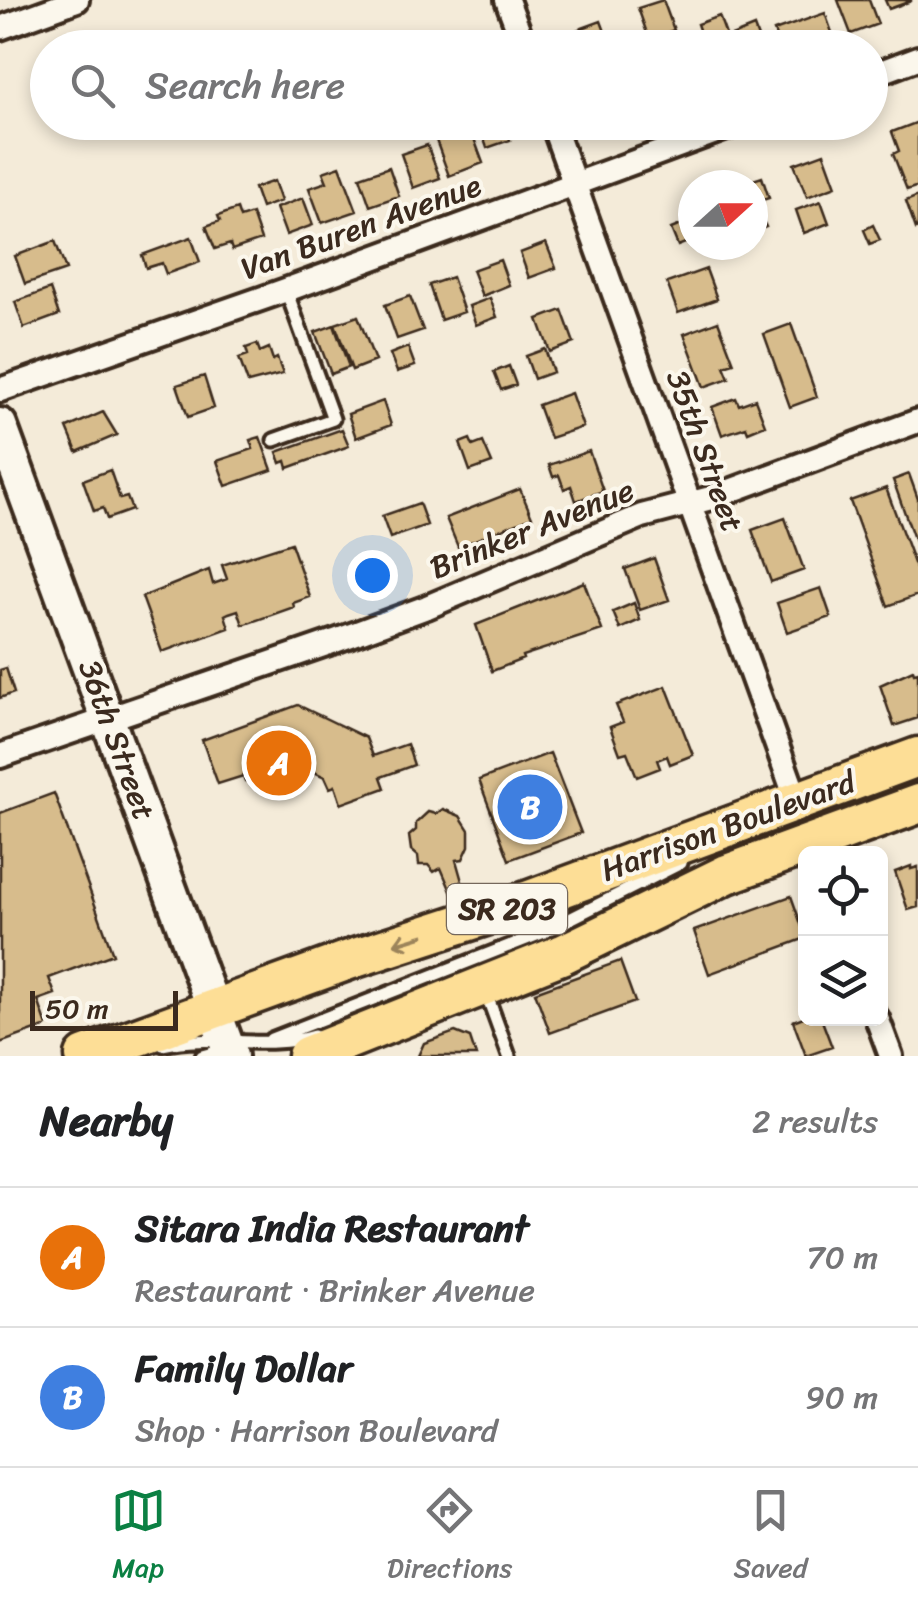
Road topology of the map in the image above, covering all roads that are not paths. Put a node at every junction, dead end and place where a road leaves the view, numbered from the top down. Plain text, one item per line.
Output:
1 (77, 0) edge
2 (508, 0) edge
3 (0, 28) edge
4 (519, 30) edge
5 (918, 58) edge
6 (888, 69) edge
7 (558, 140) edge
8 (694, 140) edge
9 (574, 184) junction
10 (286, 290) junction
11 (0, 390) edge
12 (918, 420) edge
13 (0, 425) edge
14 (274, 440) dead end
15 (688, 502) junction
16 (110, 717) junction
17 (0, 756) edge
18 (918, 757) edge
19 (798, 801) junction
20 (918, 804) edge
21 (819, 846) edge
22 (798, 853) edge
23 (699, 855) dead end
24 (698, 869) dead end
25 (649, 895) dead end
26 (633, 904) dead end
27 (585, 928) dead end
28 (570, 934) dead end
29 (484, 986) junction
30 (880, 1026) edge
31 (220, 1042) edge
32 (262, 1042) junction
33 (150, 1049) dead end
34 (86, 1056) edge
35 (307, 1056) edge
36 (509, 1056) edge
37 (891, 1056) edge

1 - 3 street
2 - 4 street
5 - 6 street
7 - 9 street, 35th Street
8 - 9 street, Van Buren Avenue
9 - 10 street, Van Buren Avenue
9 - 15 street, 35th Street
10 - 11 street, Van Buren Avenue
10 - 14 lane
12 - 15 street, Brinker Avenue
13 - 16 main road, 36th Street
15 - 16 street, Brinker Avenue
15 - 19 street, 35th Street
16 - 17 street, Brinker Avenue
16 - 31 main road, 36th Street
18 - 19 main road, Harrison Boulevard / SR 203
19 -> 31 main road, Harrison Boulevard / SR 203
20 - 21 main road, Harrison Boulevard / SR 203
22 - 29 main road, Harrison Boulevard / SR 203
23 - 32 lane
24 - 25 lane
26 - 27 lane
28 - 32 lane
29 - 35 main road, Harrison Boulevard / SR 203
29 - 36 lane
30 - 37 street
31 - 32 lane
31 - 33 lane
31 - 34 main road, Harrison Boulevard / SR 203

